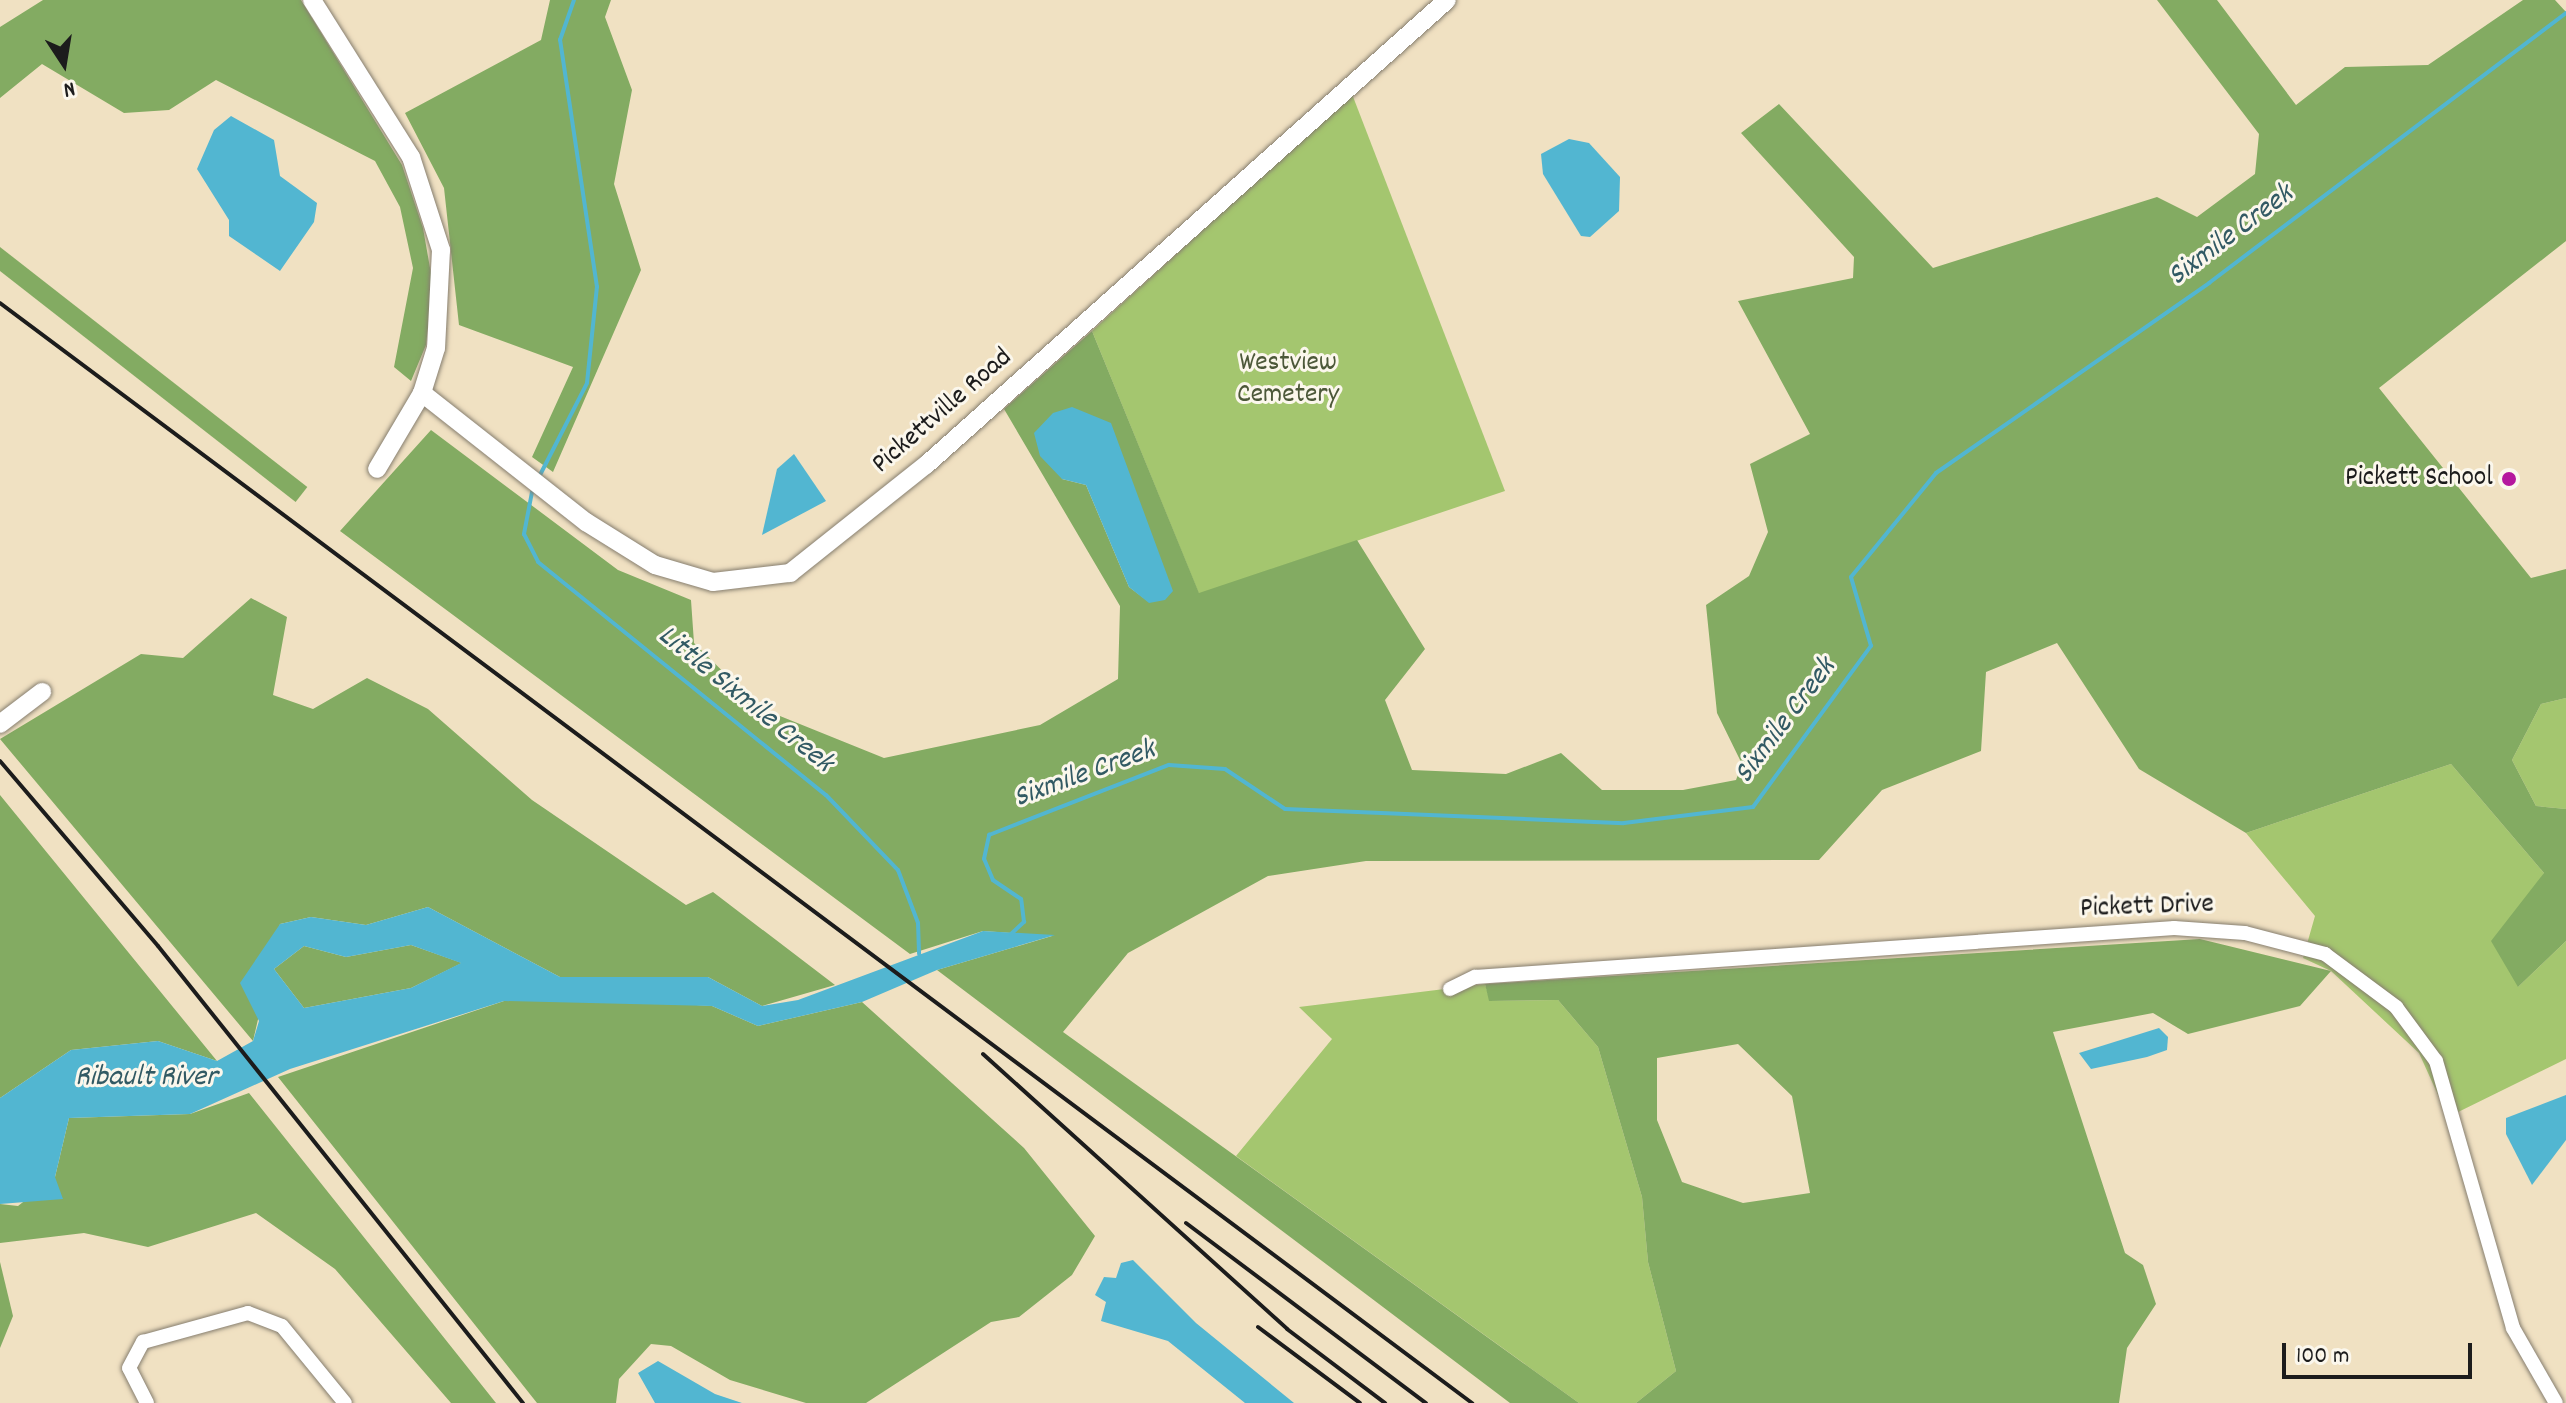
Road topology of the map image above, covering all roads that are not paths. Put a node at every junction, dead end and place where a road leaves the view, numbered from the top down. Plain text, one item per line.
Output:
1 (312, 0) edge
2 (1447, 0) edge
3 (422, 393) junction
4 (377, 469) dead end
5 (42, 692) dead end
6 (0, 724) edge
7 (1450, 989) dead end
8 (147, 1403) edge
9 (345, 1403) edge
10 (2556, 1403) edge

1 - 3 street
2 - 3 street, Pickettville Road
3 - 4 street
5 - 6 street
7 - 10 street, Pickett Drive
8 - 9 street

